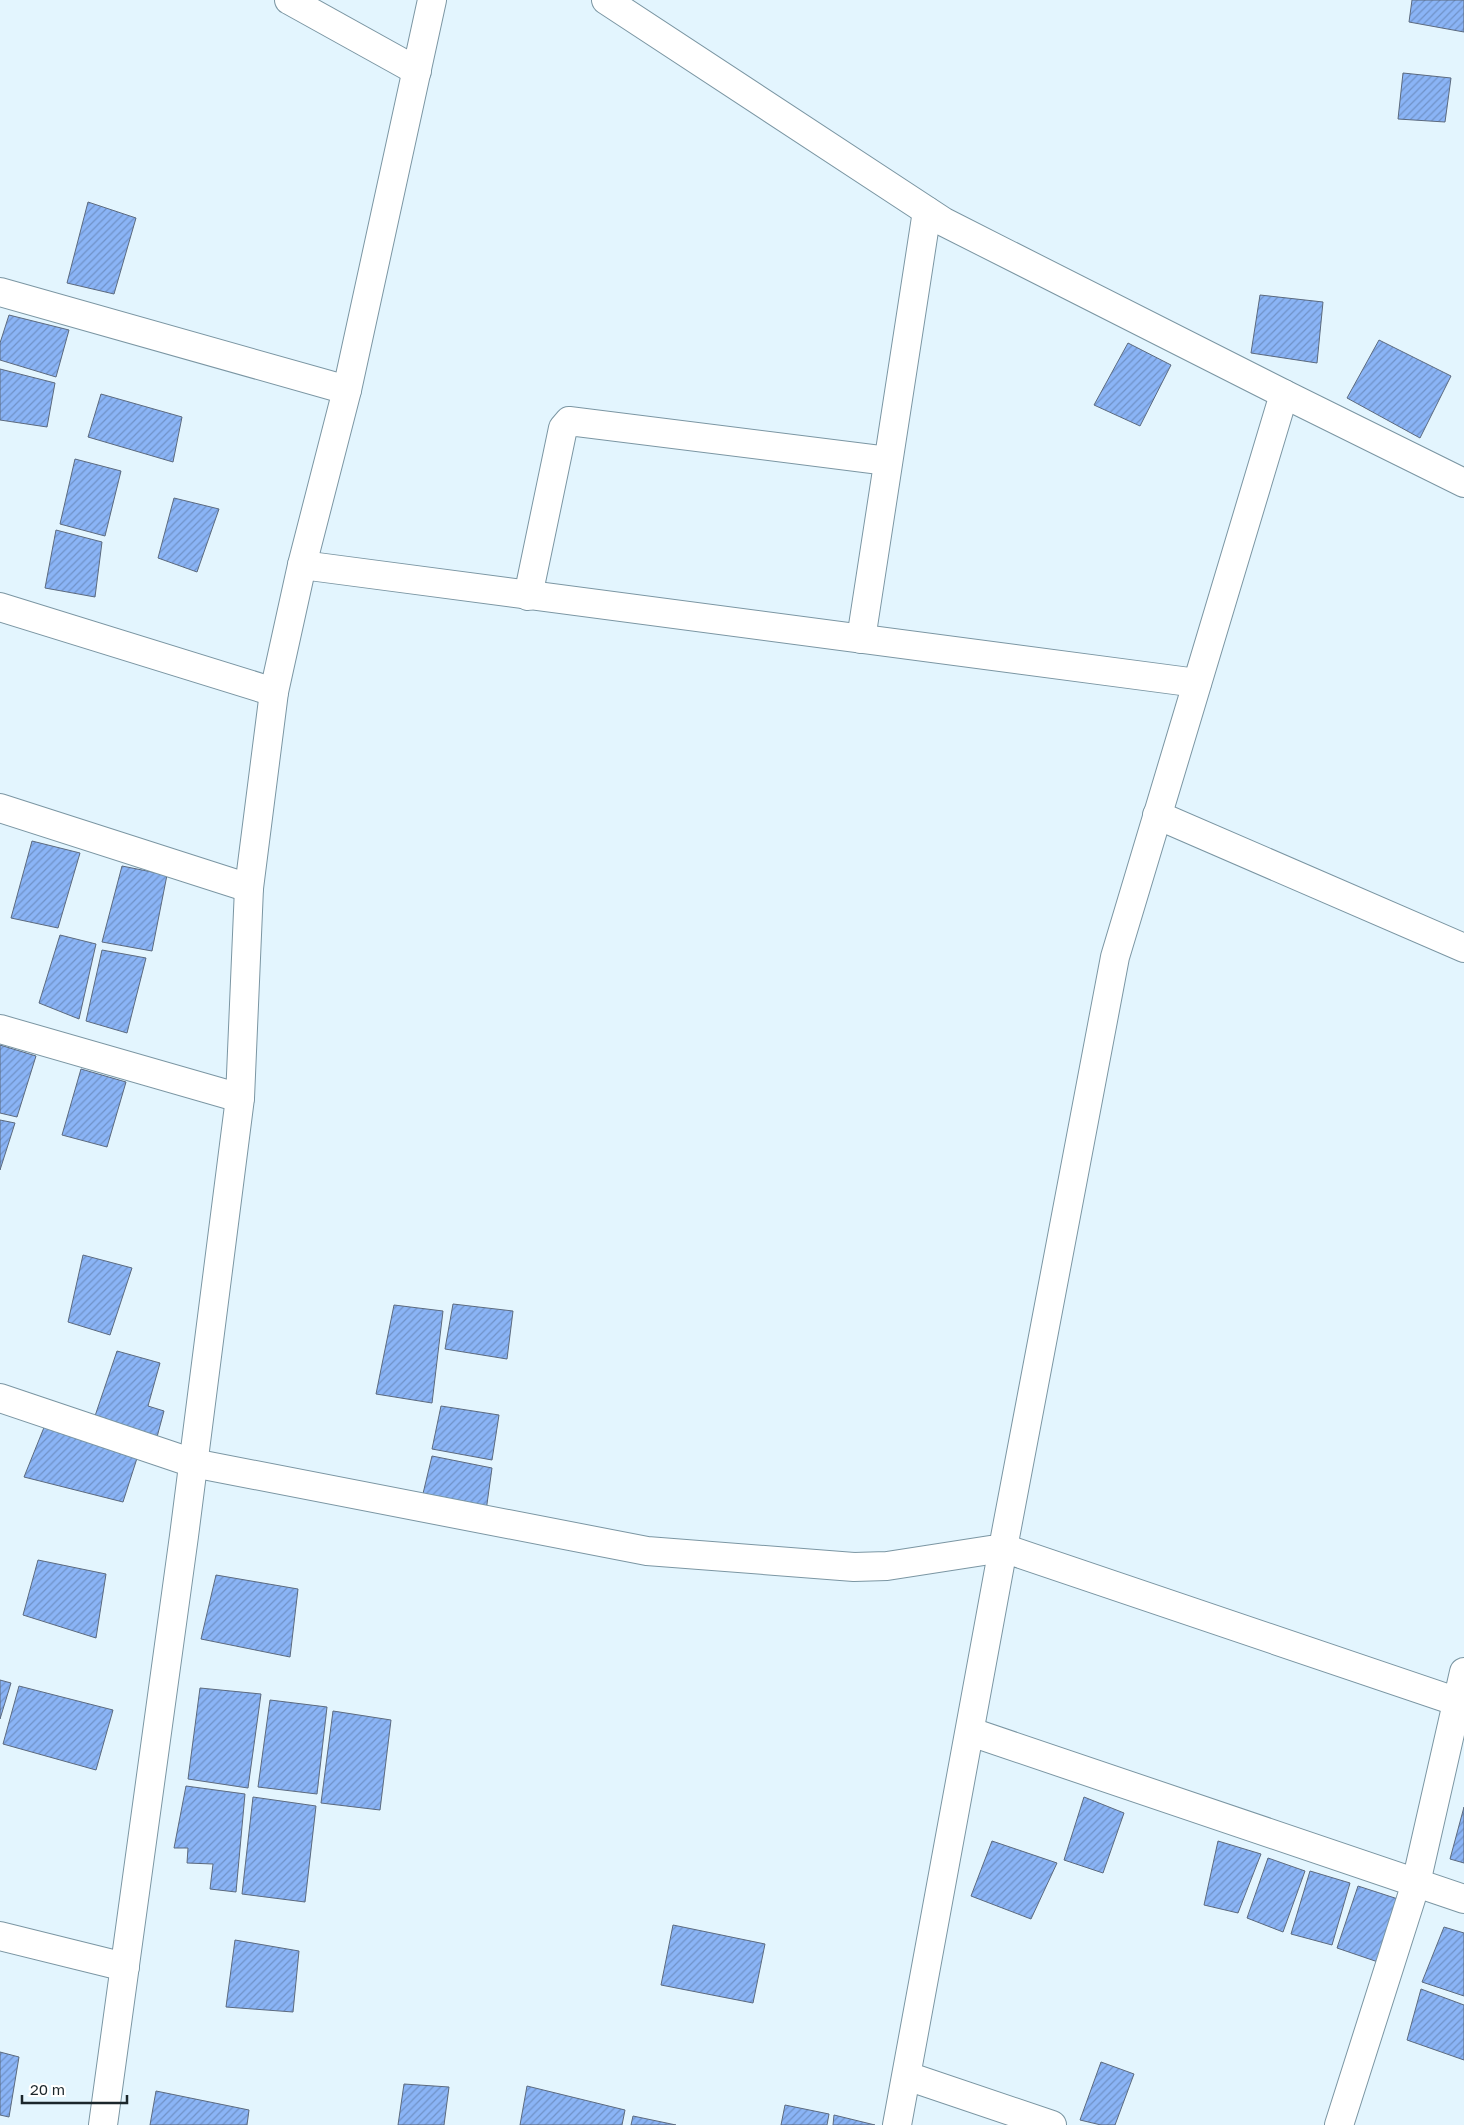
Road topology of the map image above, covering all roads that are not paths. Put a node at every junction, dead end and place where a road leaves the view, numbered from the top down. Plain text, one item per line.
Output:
1 (289, 0) edge
2 (432, 0) edge
3 (606, 0) edge
4 (417, 71) junction
5 (927, 211) junction
6 (0, 292) edge
7 (347, 390) junction
8 (1284, 394) junction
9 (888, 461) junction
10 (1464, 483) edge
11 (302, 565) junction
12 (528, 596) junction
13 (0, 607) edge
14 (861, 639) junction
15 (1197, 682) junction
16 (274, 692) junction
17 (0, 808) edge
18 (1157, 815) junction
19 (249, 888) junction
20 (1464, 948) edge
21 (0, 1029) edge
22 (240, 1098) junction
23 (0, 1398) edge
24 (193, 1464) junction
25 (1003, 1548) junction
26 (1464, 1672) edge
27 (1461, 1703) edge
28 (971, 1732) junction
29 (1416, 1883) junction
30 (1464, 1899) edge
31 (0, 1936) edge
32 (125, 1967) junction
33 (908, 2076) junction
34 (103, 2125) edge
35 (897, 2125) edge
36 (1052, 2125) edge
37 (1339, 2125) edge

1 - 4 street
2 - 4 street
3 - 5 street
4 - 7 street
5 - 8 street
5 - 9 street
6 - 7 street
7 - 11 street
8 - 10 street
8 - 15 street
9 - 12 street
9 - 14 street
11 - 12 street
11 - 16 street
12 - 14 street
13 - 16 street
14 - 15 street
15 - 18 street
16 - 19 street
17 - 19 street
18 - 20 street
18 - 25 street
19 - 22 street
21 - 22 street
22 - 24 street
23 - 24 street
24 - 25 street
24 - 32 street
25 - 27 street
25 - 28 street
26 - 27 street
27 - 29 street
28 - 29 street
28 - 33 street
29 - 30 street
29 - 37 street
31 - 32 street
32 - 34 street
33 - 35 street
33 - 36 street

